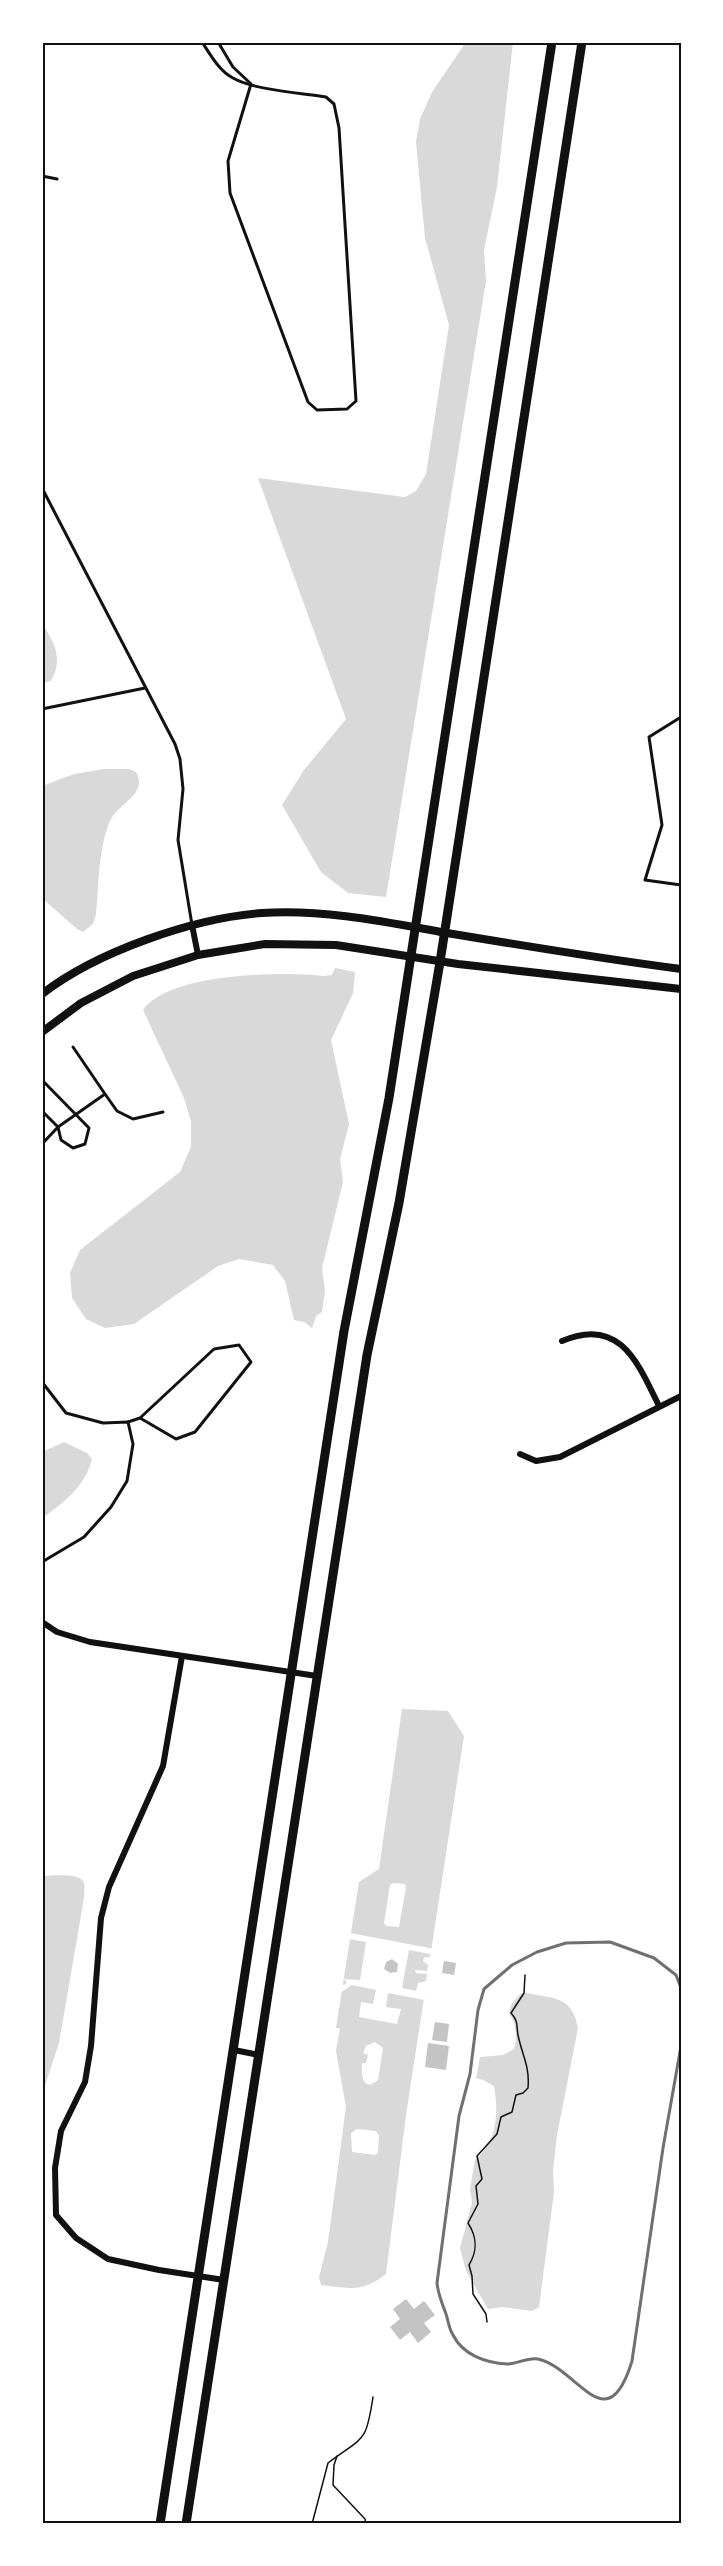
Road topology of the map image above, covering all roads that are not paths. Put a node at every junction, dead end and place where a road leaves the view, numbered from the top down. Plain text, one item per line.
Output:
1 (202, 42) edge
2 (218, 42) edge
3 (552, 42) edge
4 (582, 42) edge
5 (252, 84) junction
6 (42, 176) edge
7 (57, 179) dead end
8 (42, 488) edge
9 (145, 688) junction
10 (42, 709) edge
11 (681, 717) edge
12 (681, 885) edge
13 (192, 925) junction
14 (415, 927) junction
15 (445, 932) junction
16 (198, 955) junction
17 (411, 957) junction
18 (440, 962) junction
19 (681, 969) edge
20 (681, 989) edge
21 (42, 994) edge
22 (42, 1032) edge
23 (73, 1047) dead end
24 (42, 1080) edge
25 (105, 1094) junction
26 (42, 1111) edge
27 (163, 1112) dead end
28 (76, 1113) junction
29 (58, 1127) junction
30 (42, 1144) edge
31 (562, 1341) dead end
32 (42, 1382) edge
33 (681, 1396) edge
34 (659, 1406) junction
35 (140, 1418) junction
36 (128, 1422) junction
37 (520, 1454) dead end
38 (42, 1562) edge
39 (42, 1622) edge
40 (182, 1656) junction
41 (292, 1673) junction
42 (317, 1676) junction
43 (234, 2050) junction
44 (259, 2055) junction
45 (199, 2276) junction
46 (224, 2280) junction
47 (160, 2524) edge
48 (186, 2524) edge

1 - 5 lane
2 - 5 lane
3 - 14 main road
4 - 15 main road
5 - 5 lane
6 - 7 lane
8 - 9 lane
9 - 10 lane
9 - 13 lane
11 - 12 lane
13 - 14 street
13 - 16 street
13 - 21 street
14 - 15 street
14 - 17 main road
15 - 18 main road
15 - 19 street
16 - 17 street
16 - 22 street
17 - 18 street
17 - 41 main road
18 - 20 street
18 - 42 main road
23 - 25 lane
24 - 28 lane
25 - 27 lane
25 - 28 lane
26 - 29 lane
28 - 29 lane
28 - 29 lane
29 - 30 lane
31 - 34 street
32 - 36 lane
33 - 34 street
34 - 37 street
35 - 35 lane
35 - 36 lane
36 - 38 lane
39 - 40 street
40 - 41 street
40 - 45 street
41 - 42 street
41 - 43 main road
42 - 44 main road
43 - 44 street
43 - 45 main road
44 - 46 main road
45 - 46 street
45 - 47 main road
46 - 48 main road

